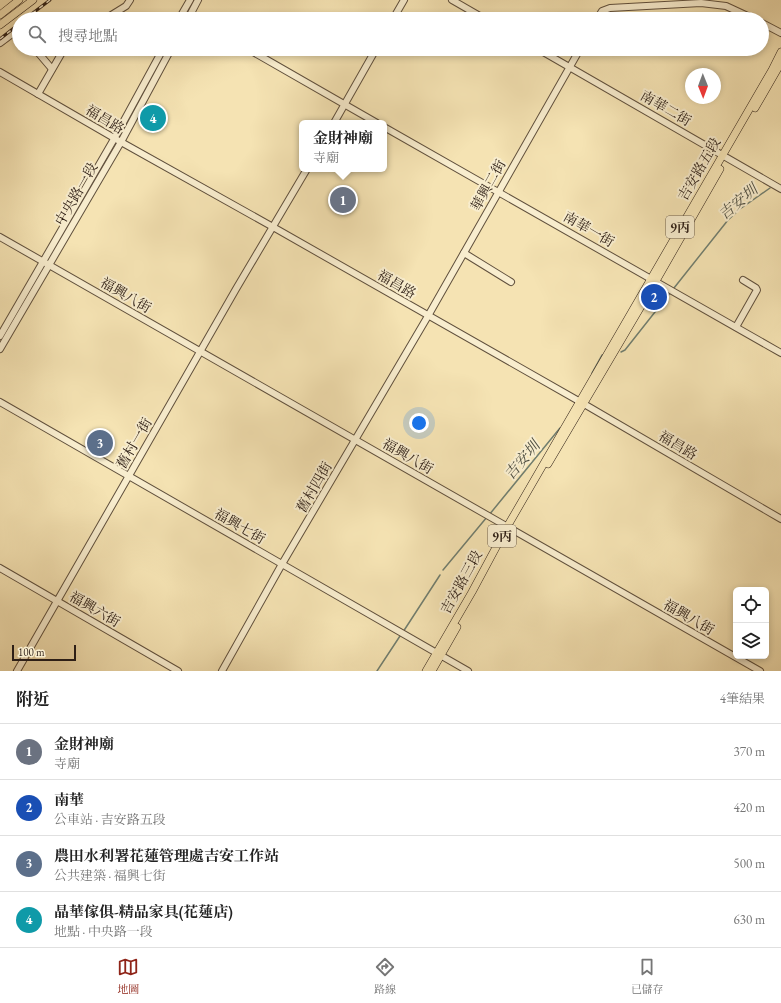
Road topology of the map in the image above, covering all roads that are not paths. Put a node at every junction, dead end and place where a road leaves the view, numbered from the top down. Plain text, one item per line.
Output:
1 (19, 0) edge
2 (33, 0) edge
3 (130, 0) edge
4 (190, 0) edge
5 (198, 0) edge
6 (404, 0) edge
7 (452, 0) edge
8 (17, 12) edge
9 (116, 12) edge
10 (183, 12) edge
11 (192, 12) edge
12 (397, 12) edge
13 (473, 12) edge
14 (601, 12) edge
15 (739, 12) edge
16 (0, 15) edge
17 (12, 16) edge
18 (0, 25) edge
19 (769, 27) edge
20 (781, 33) edge
21 (12, 34) edge
22 (0, 43) edge
23 (781, 52) edge
24 (40, 56) edge
25 (60, 56) edge
26 (159, 56) edge
27 (167, 56) edge
28 (260, 56) edge
29 (372, 56) edge
30 (550, 56) edge
31 (576, 56) edge
32 (781, 63) edge
33 (569, 67) junction
34 (52, 69) junction
35 (0, 72) edge
36 (776, 72) edge
37 (38, 94) junction
38 (344, 104) junction
39 (336, 120) edge
40 (372, 120) edge
41 (387, 129) edge
42 (114, 138) junction
43 (120, 142) junction
44 (724, 156) junction
45 (305, 172) edge
46 (781, 189) edge
47 (498, 192) junction
48 (273, 227) junction
49 (0, 237) edge
50 (464, 253) junction
51 (46, 263) junction
52 (653, 280) junction
53 (743, 280) dead end
54 (511, 282) dead end
55 (428, 316) junction
56 (736, 327) junction
57 (0, 336) edge
58 (0, 349) edge
59 (200, 351) junction
60 (781, 353) edge
61 (0, 402) edge
62 (582, 403) junction
63 (355, 440) junction
64 (129, 476) junction
65 (781, 519) edge
66 (508, 528) junction
67 (282, 564) junction
68 (0, 568) edge
69 (57, 601) junction
70 (438, 654) junction
71 (17, 671) edge
72 (178, 671) edge
73 (222, 671) edge
74 (426, 671) edge
75 (432, 671) edge
76 (468, 671) edge
77 (760, 671) edge

1 - 16 main road
2 - 8 main road
3 - 9 street
4 - 10 street
5 - 11 street
6 - 12 street
7 - 13 street
14 - 15 street
17 - 18 main road
19 - 20 street
21 - 22 street
23 - 36 main road, 吉安路五段 / 9丙
24 - 34 street
25 - 34 street
26 - 42 street, 中央路一段
27 - 43 street, 中央路一段
28 - 38 street
29 - 38 street
30 - 33 street, 南華二街
31 - 33 street, 華興二街
32 - 36 main road, 吉安路五段 / 9丙
33 - 44 street, 南華二街
33 - 47 street, 華興二街
34 - 37 street
35 - 37 street, 福昌路
36 - 44 main road, 吉安路五段 / 9丙
37 - 42 street, 福昌路
38 - 39 street
38 - 40 street
41 - 47 street, 南華一街
42 - 43 street, 福昌路
42 - 51 street, 中央路一段
43 - 48 street, 福昌路
43 - 51 street, 中央路一段
44 - 46 street, 南華二街
44 - 52 main road, 吉安路五段 / 9丙
45 - 48 street, 舊村一街
47 - 50 street, 華興二街
47 - 52 street, 南華一街
48 - 55 street, 福昌路
48 - 59 street, 舊村一街
49 - 51 street, 福興八街
50 - 54 street
50 - 55 street, 華興二街
51 - 57 street, 中央路一段
51 - 58 street, 中央路一段
51 - 59 street, 福興八街
52 - 56 street, 南華一街
52 - 62 main road, 吉安路五段 / 9丙
53 - 56 street
55 - 62 street, 福昌路
55 - 63 street, 舊村四街
56 - 60 street, 南華一街
59 - 63 street, 福興八街
59 - 64 street, 舊村一街
61 - 64 street, 福興七街
62 - 65 street, 福昌路
62 - 66 main road, 吉安路三段 / 9丙
63 - 66 street, 福興八街
63 - 67 street, 舊村四街
64 - 67 street, 福興七街
64 - 69 street, 舊村一街
66 - 70 main road, 吉安路三段 / 9丙
66 - 77 street, 福興八街
67 - 70 street, 福興七街
67 - 73 street, 舊村四街
68 - 69 street, 福興六街
69 - 71 street, 舊村一街
69 - 72 street, 福興六街
70 - 74 main road, 吉安路三段 / 9丙
70 - 75 main road, 吉安路三段 / 9丙
70 - 76 street, 福興七街

